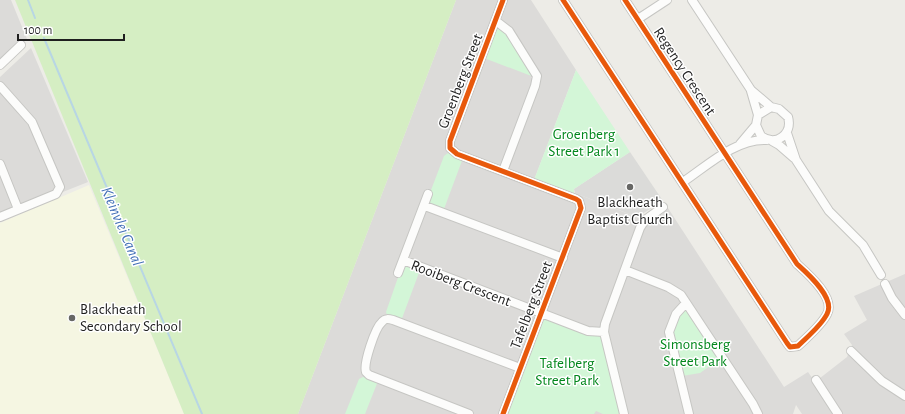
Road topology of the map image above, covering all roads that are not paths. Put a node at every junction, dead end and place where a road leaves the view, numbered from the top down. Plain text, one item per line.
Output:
1 (504, 0) edge
2 (563, 0) edge
3 (625, 0) edge
4 (667, 0) edge
5 (692, 0) edge
6 (638, 19) junction
7 (496, 21) junction
8 (21, 45) dead end
9 (0, 65) edge
10 (0, 86) edge
11 (751, 90) junction
12 (770, 107) junction
13 (758, 115) junction
14 (756, 125) junction
15 (787, 133) junction
16 (769, 140) junction
17 (740, 145) junction
18 (725, 154) junction
19 (796, 160) junction
20 (0, 164) edge
21 (503, 171) junction
22 (683, 182) junction
23 (428, 194) dead end
24 (580, 205) joint
25 (425, 206) junction
26 (663, 207) dead end
27 (18, 209) junction
28 (0, 217) edge
29 (562, 258) junction
30 (403, 260) junction
31 (625, 270) junction
32 (398, 273) dead end
33 (881, 275) dead end
34 (885, 284) dead end
35 (686, 303) junction
36 (541, 313) junction
37 (905, 315) edge
38 (604, 332) junction
39 (851, 351) dead end
40 (520, 368) junction
41 (816, 380) dead end
42 (905, 396) edge
43 (469, 414) edge
44 (503, 414) edge
45 (624, 414) edge
46 (689, 414) edge
47 (758, 414) edge
48 (838, 414) edge

1 - 7 street, Groenberg Street
2 - 22 street
3 - 6 street, Regency Crescent
4 - 6 street
5 - 11 street
6 - 18 street, Regency Crescent
7 - 21 street
7 - 21 street, Groenberg Street
8 - 9 street
10 - 27 street
11 - 12 street
11 - 13 street
12 - 13 street
12 - 15 street
13 - 14 street
14 - 16 street
14 - 17 street
15 - 16 street
15 - 19 street
16 - 17 street
16 - 19 street
17 - 18 street
18 - 22 street
18 - 22 street, Regency Crescent
19 - 33 street
20 - 27 street
21 - 24 street, Groenberg Street
23 - 25 street, Rooiberg Crescent
24 - 29 street, Tafelberg Street
25 - 29 street
25 - 30 street, Rooiberg Crescent
26 - 31 street
27 - 28 street
29 - 36 street, Tafelberg Street
30 - 32 street, Rooiberg Crescent
30 - 36 street, Rooiberg Crescent
31 - 35 street
31 - 38 street
34 - 37 street
35 - 46 street
35 - 47 street
36 - 38 street, Rooiberg Crescent
36 - 40 street, Tafelberg Street
38 - 45 street
39 - 42 street
40 - 43 street
40 - 44 street, Tafelberg Street
41 - 48 street

